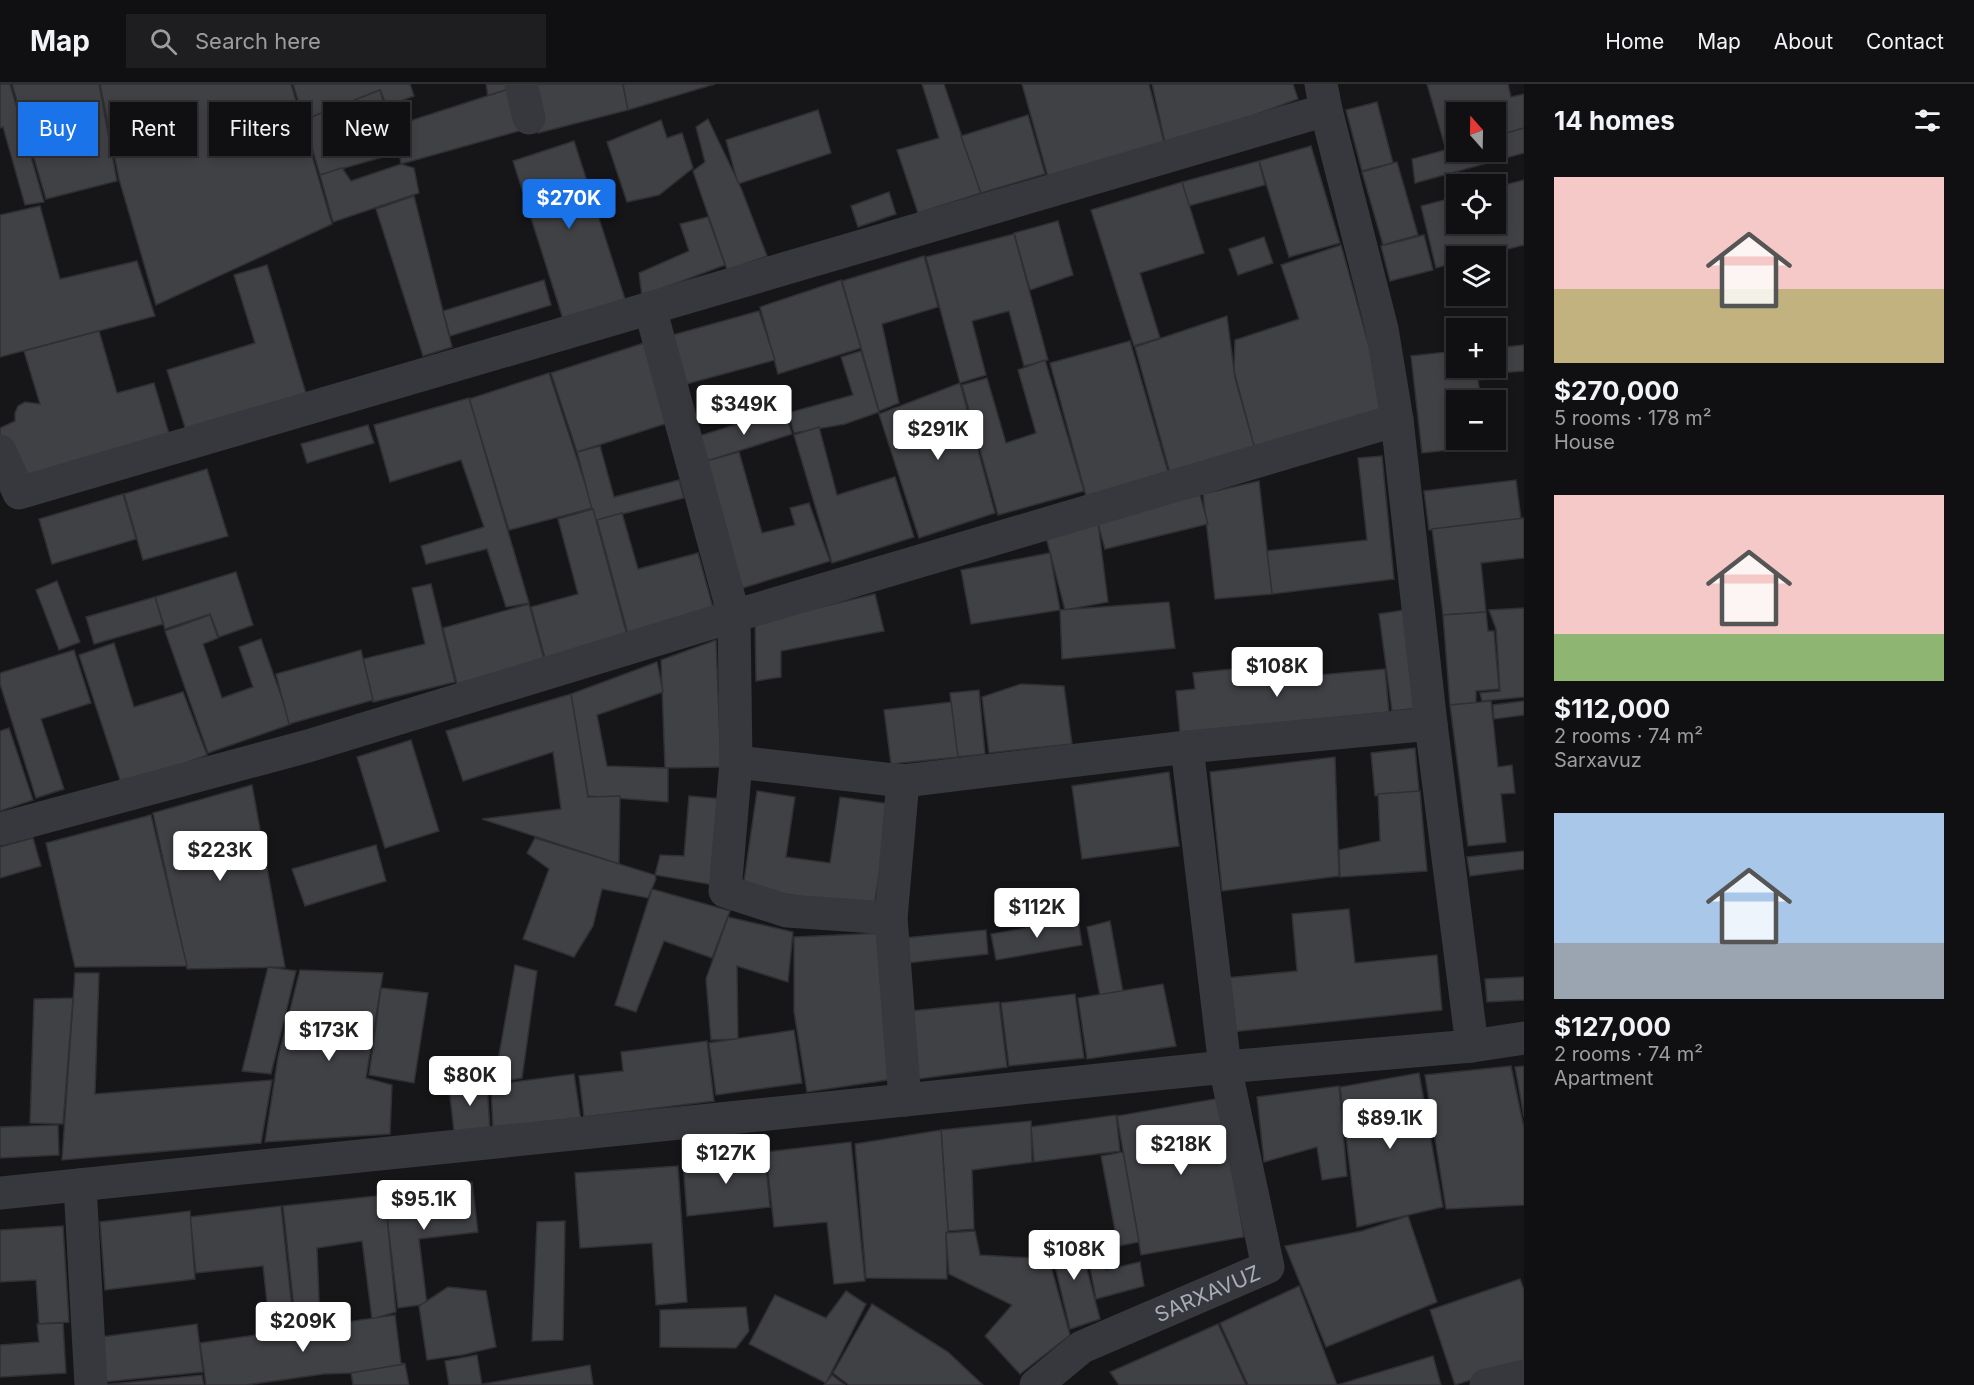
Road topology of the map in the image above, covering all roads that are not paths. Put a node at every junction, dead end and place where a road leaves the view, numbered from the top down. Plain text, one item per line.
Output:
1 (522, 84) edge
2 (1324, 97) edge
3 (529, 118) dead end
4 (650, 308) junction
5 (1397, 420) junction
6 (0, 451) edge
7 (9, 495) edge
8 (734, 616) junction
9 (1431, 724) junction
10 (1187, 747) junction
11 (736, 762) junction
12 (903, 781) junction
13 (0, 829) edge
14 (891, 918) junction
15 (1524, 1038) edge
16 (1472, 1046) junction
17 (1225, 1067) junction
18 (905, 1100) junction
19 (80, 1185) junction
20 (0, 1193) edge
21 (1524, 1376) edge
22 (91, 1385) edge
23 (1036, 1385) edge
24 (1486, 1385) edge

1 - 3 street
2 - 4 street
2 - 5 street
4 - 7 street
4 - 8 street
5 - 8 street
5 - 9 street
6 - 7 street
8 - 11 street
8 - 13 street
9 - 10 street
9 - 16 street
10 - 12 street
10 - 17 street
11 - 12 street
11 - 14 street
12 - 14 street
14 - 18 street
15 - 16 street
16 - 17 street
17 - 18 street
17 - 23 street, SARXAVUZ
18 - 19 street
19 - 20 street
19 - 22 street
21 - 24 street

